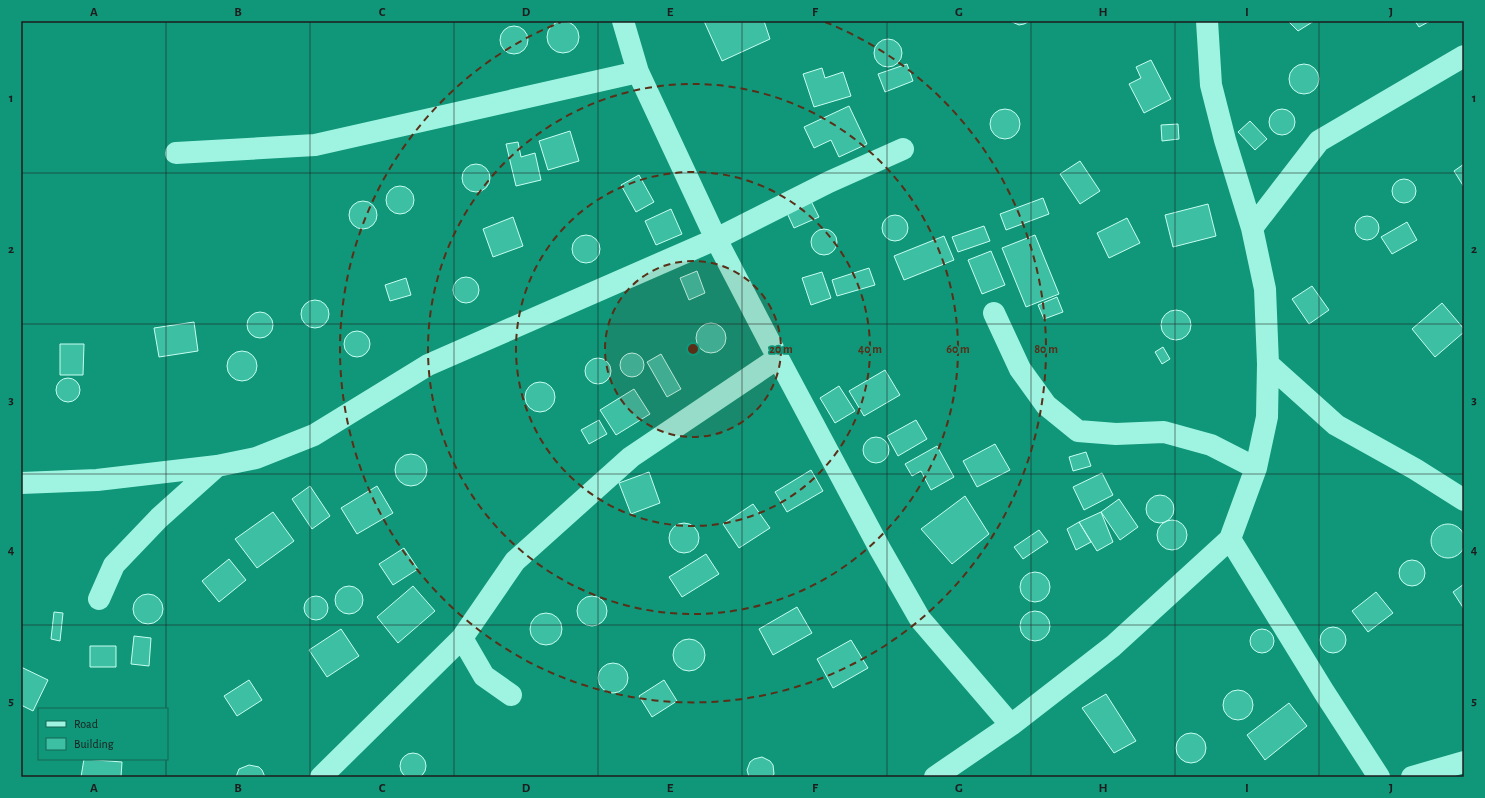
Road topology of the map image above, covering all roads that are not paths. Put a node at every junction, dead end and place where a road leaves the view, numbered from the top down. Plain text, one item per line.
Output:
1 (623, 21) edge
2 (1206, 21) edge
3 (1464, 56) edge
4 (638, 72) junction
5 (903, 149) dead end
6 (176, 153) dead end
7 (1252, 228) junction
8 (716, 239) junction
9 (994, 313) dead end
10 (778, 358) junction
11 (1268, 364) junction
12 (217, 466) junction
13 (1256, 468) junction
14 (21, 483) edge
15 (1464, 500) edge
16 (1230, 539) junction
17 (100, 599) dead end
18 (462, 638) junction
19 (511, 695) dead end
20 (1011, 725) junction
21 (1464, 762) edge
22 (321, 777) edge
23 (935, 777) edge
24 (1379, 777) edge
25 (1412, 777) edge

1 - 4 street
2 - 7 street
3 - 7 street
4 - 6 street
4 - 8 street
5 - 8 street
7 - 11 street
8 - 10 street
8 - 12 street
9 - 13 street
10 - 18 street
10 - 20 street
11 - 13 street
11 - 15 street
12 - 14 street
12 - 17 street
13 - 16 street
16 - 20 street
16 - 24 street
18 - 19 street
18 - 22 street
20 - 23 street
21 - 25 street

